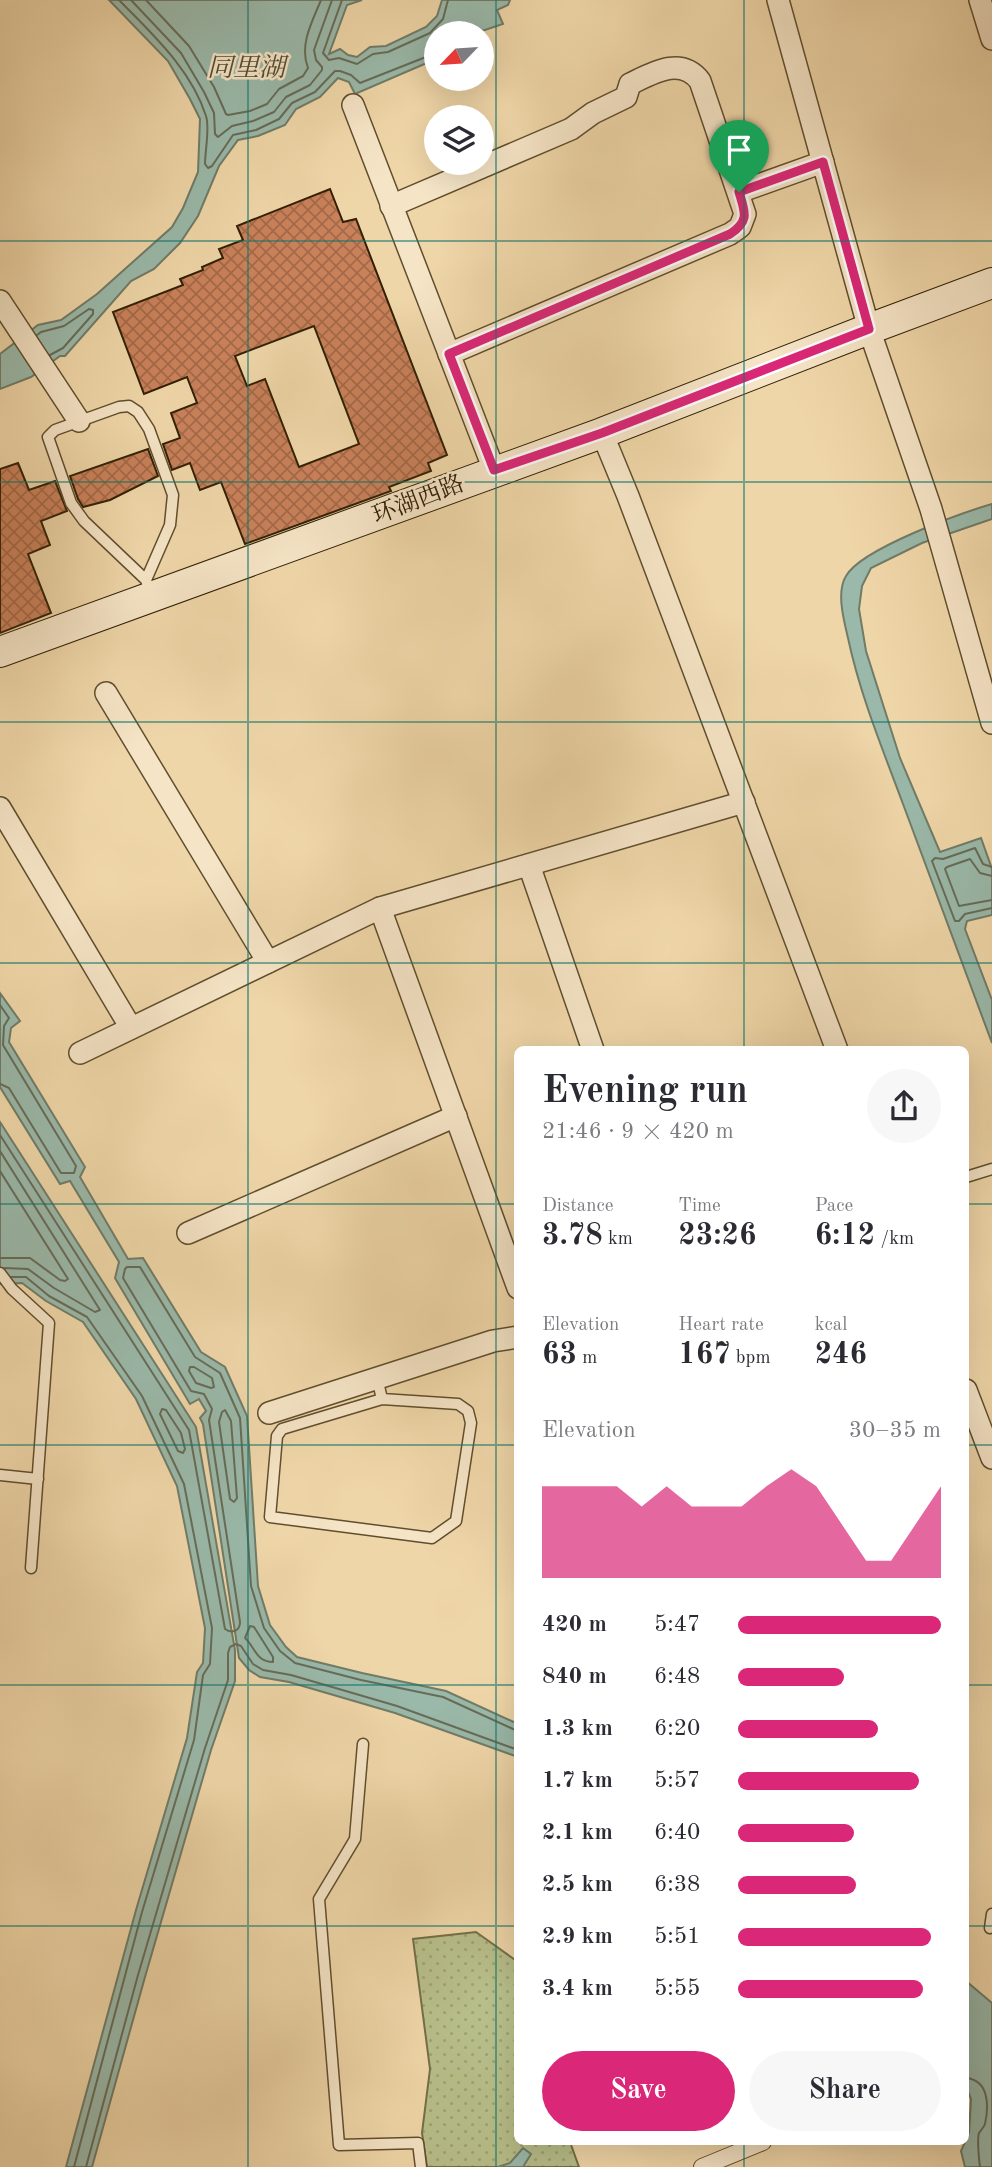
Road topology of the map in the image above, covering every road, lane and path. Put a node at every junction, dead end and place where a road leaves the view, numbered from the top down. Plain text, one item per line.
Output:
1 (778, 0) edge
2 (980, 0) edge
3 (992, 39) edge
4 (353, 105) dead end
5 (823, 162) junction
6 (739, 192) junction
7 (391, 206) junction
8 (992, 283) edge
9 (6, 309) edge
10 (869, 329) junction
11 (449, 354) junction
12 (79, 421) junction
13 (602, 433) junction
14 (494, 470) junction
15 (149, 589) junction
16 (0, 652) edge
17 (106, 693) dead end
18 (992, 723) edge
19 (744, 802) junction
20 (0, 808) edge
21 (528, 864) junction
22 (380, 908) junction
23 (268, 962) junction
24 (131, 1028) junction
25 (592, 1046) edge
26 (836, 1046) edge
27 (80, 1053) dead end
28 (456, 1116) junction
29 (992, 1169) edge
30 (969, 1176) edge
31 (188, 1233) dead end
32 (0, 1273) edge
33 (514, 1277) edge
34 (514, 1338) edge
35 (377, 1378) junction
36 (382, 1399) junction
37 (969, 1402) edge
38 (269, 1412) dead end
39 (981, 1449) edge
40 (0, 1475) edge
41 (38, 1479) junction
42 (31, 1568) dead end
43 (363, 1744) dead end
44 (992, 1914) edge
45 (990, 1928) dead end
46 (756, 2145) edge
47 (421, 2167) edge
48 (702, 2167) edge

1 - 5 street
2 - 3 street
4 - 7 street
5 - 6 street
5 - 10 street
6 - 7 street
6 - 11 street
7 - 11 street
8 - 10 main road, 环湖西路
9 - 12 street
10 - 13 main road, 环湖西路
10 - 18 street
11 - 14 street
12 - 15 lane
12 - 15 lane
13 - 14 main road, 环湖西路
13 - 19 street
14 - 15 main road, 环湖西路
15 - 16 main road, 环湖西路
17 - 23 street
19 - 21 street
19 - 26 street
20 - 24 street
21 - 22 street
21 - 25 street
22 - 23 street
22 - 28 street
23 - 24 street
24 - 27 street
28 - 31 street
28 - 33 street
29 - 30 lane
32 - 41 lane
34 - 35 street
35 - 36 lane
35 - 38 street
36 - 36 lane
37 - 39 street
40 - 41 lane
41 - 42 lane
43 - 47 lane
44 - 45 lane
46 - 48 street

